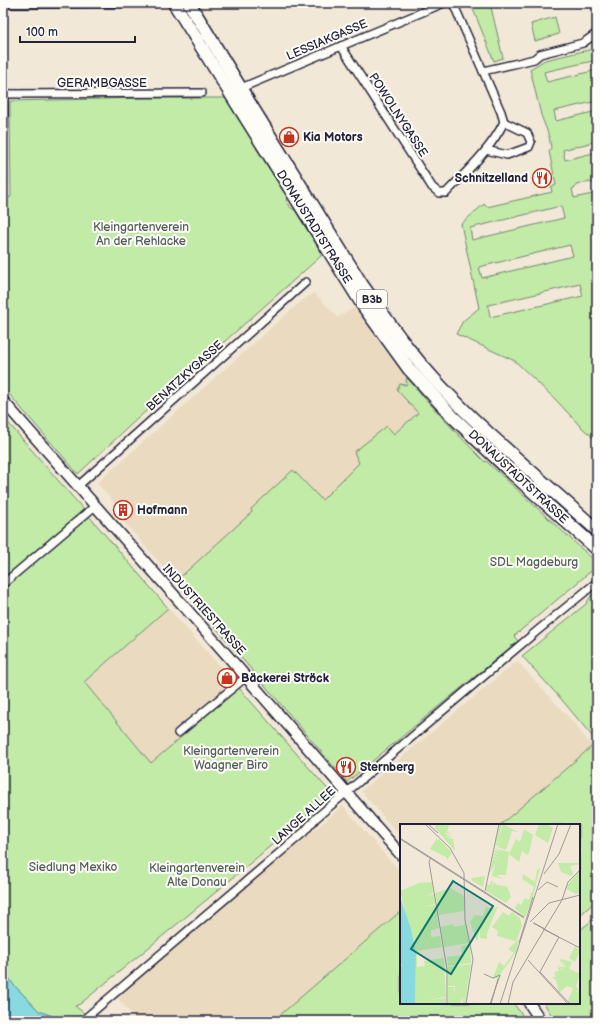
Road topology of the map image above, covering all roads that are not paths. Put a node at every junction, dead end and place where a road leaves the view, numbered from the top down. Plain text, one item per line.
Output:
1 (155, 3) edge
2 (174, 3) edge
3 (189, 3) edge
4 (444, 3) edge
5 (453, 3) edge
6 (3, 4) edge
7 (597, 33) edge
8 (341, 46) junction
9 (483, 71) junction
10 (3, 76) edge
11 (241, 88) junction
12 (202, 93) dead end
13 (3, 94) edge
14 (504, 122) junction
15 (4, 126) edge
16 (486, 150) junction
17 (306, 282) dead end
18 (3, 402) edge
19 (78, 486) junction
20 (95, 506) junction
21 (597, 530) edge
22 (597, 550) edge
23 (597, 582) edge
24 (3, 584) edge
25 (246, 677) junction
26 (178, 733) dead end
27 (346, 792) junction
28 (400, 854) edge
29 (530, 1004) edge
30 (82, 1021) edge
31 (541, 1021) edge

1 - 6 street
2 - 22 main road, DONAUSTADTSTRASSE / B3b
3 - 11 main road, DONAUSTADTSTRASSE / B3b
4 - 8 street, LESSIAKGASSE
5 - 9 street
7 - 9 street
8 - 11 street, LESSIAKGASSE
8 - 16 street, POWOLNYGASSE
9 - 14 street
10 - 13 street
11 - 21 main road, DONAUSTADTSTRASSE / B3b
12 - 13 street, GERAMBGASSE
13 - 15 street
14 - 16 street
14 - 16 street
17 - 19 street, BENATZKYGASSE
18 - 19 street, INDUSTRIESTRASSE
19 - 20 street, INDUSTRIESTRASSE
20 - 24 street
20 - 25 street, INDUSTRIESTRASSE
23 - 27 street, LANGE ALLEE
25 - 26 street
25 - 27 street, INDUSTRIESTRASSE
27 - 28 street, INDUSTRIESTRASSE
27 - 30 street, LANGE ALLEE
29 - 31 street

